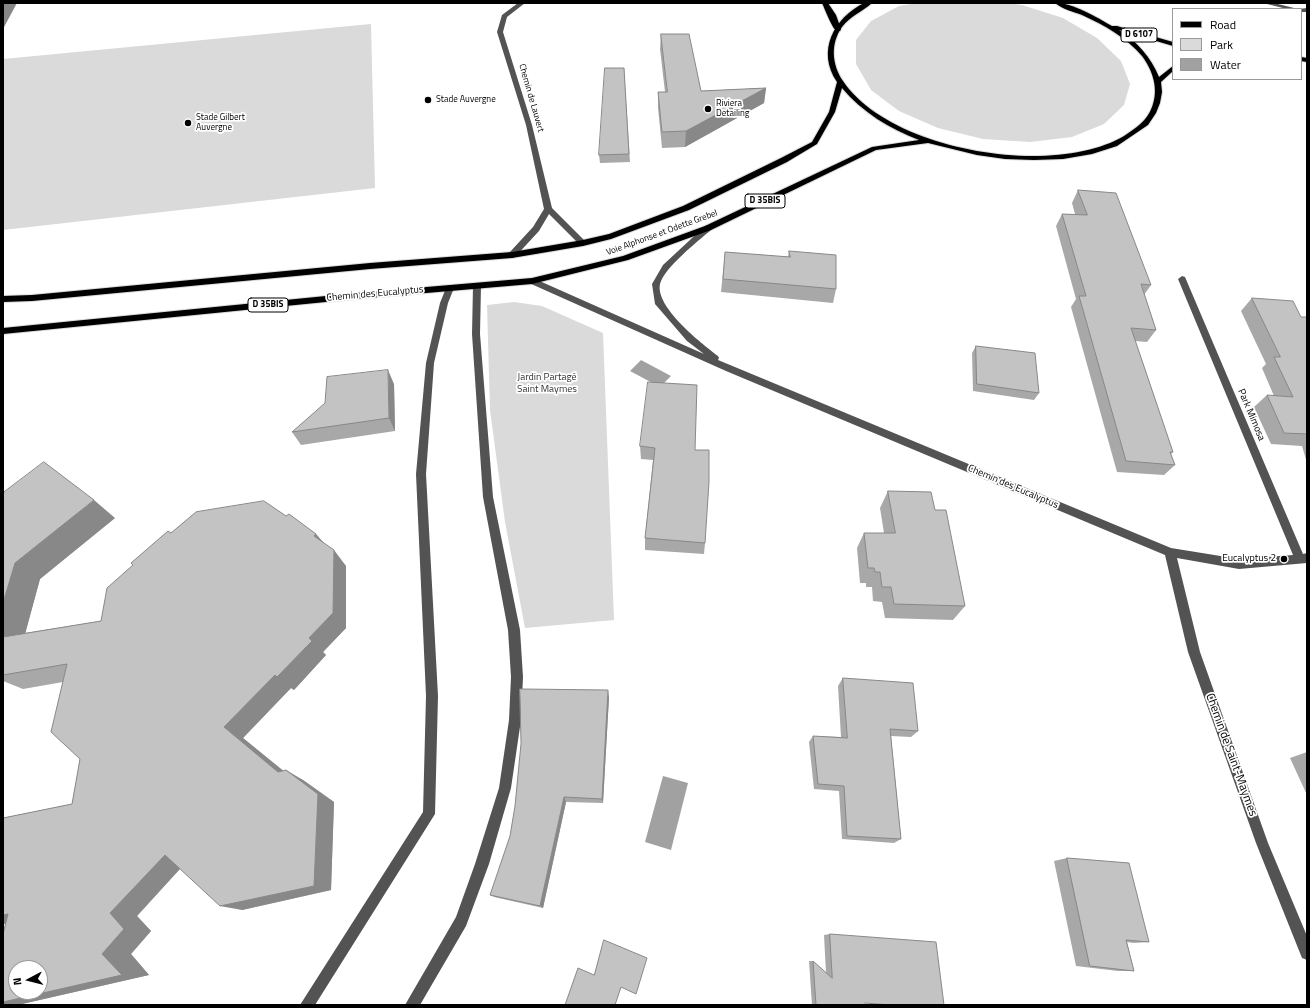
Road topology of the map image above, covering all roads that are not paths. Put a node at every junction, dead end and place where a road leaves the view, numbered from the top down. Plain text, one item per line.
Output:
1 (522, 3) edge
2 (825, 3) edge
3 (869, 3) edge
4 (1058, 3) edge
5 (1266, 3) edge
6 (1290, 8) edge
7 (1106, 24) junction
8 (837, 29) junction
9 (1172, 44) edge
10 (1172, 69) edge
11 (840, 82) junction
12 (1158, 82) junction
13 (928, 141) junction
14 (548, 209) junction
15 (708, 228) junction
16 (583, 243) junction
17 (512, 255) junction
18 (1182, 280) dead end
19 (532, 281) junction
20 (477, 286) junction
21 (450, 288) junction
22 (3, 300) edge
23 (3, 331) edge
24 (729, 369) junction
25 (1170, 552) junction
26 (1304, 558) edge
27 (1307, 953) edge
28 (307, 1005) edge
29 (412, 1005) edge

1 - 14 street, Chemin de Lauvert
2 - 8 highway
3 - 8 main road
4 - 7 main road
5 - 6 street
7 - 9 main road, D 6107
7 - 12 main road
8 - 11 main road
10 - 12 main road
11 - 13 main road
11 - 16 main road, D 35BIS
12 - 13 main road
13 - 15 main road, Voie Alphonse et Odette Grebel / D 35BIS
14 - 16 street
14 - 17 street
15 - 19 main road, Voie Alphonse et Odette Grebel / D 35BIS
15 - 24 street, Chemin des Eucalyptus
16 - 17 main road, D 35BIS
17 - 22 main road, D 35BIS
18 - 26 street, Park Mimosa
19 - 20 main road, Chemin des Eucalyptus / D 35BIS
19 - 24 street, Chemin des Eucalyptus
20 - 21 main road, Chemin des Eucalyptus / D 35BIS
20 - 29 street
21 - 23 main road, Chemin des Eucalyptus / D 35BIS
21 - 28 street
24 - 25 street, Chemin des Eucalyptus
25 - 26 street, Chemin des Eucalyptus
25 - 27 street, Chemin de Saint-Maymes

